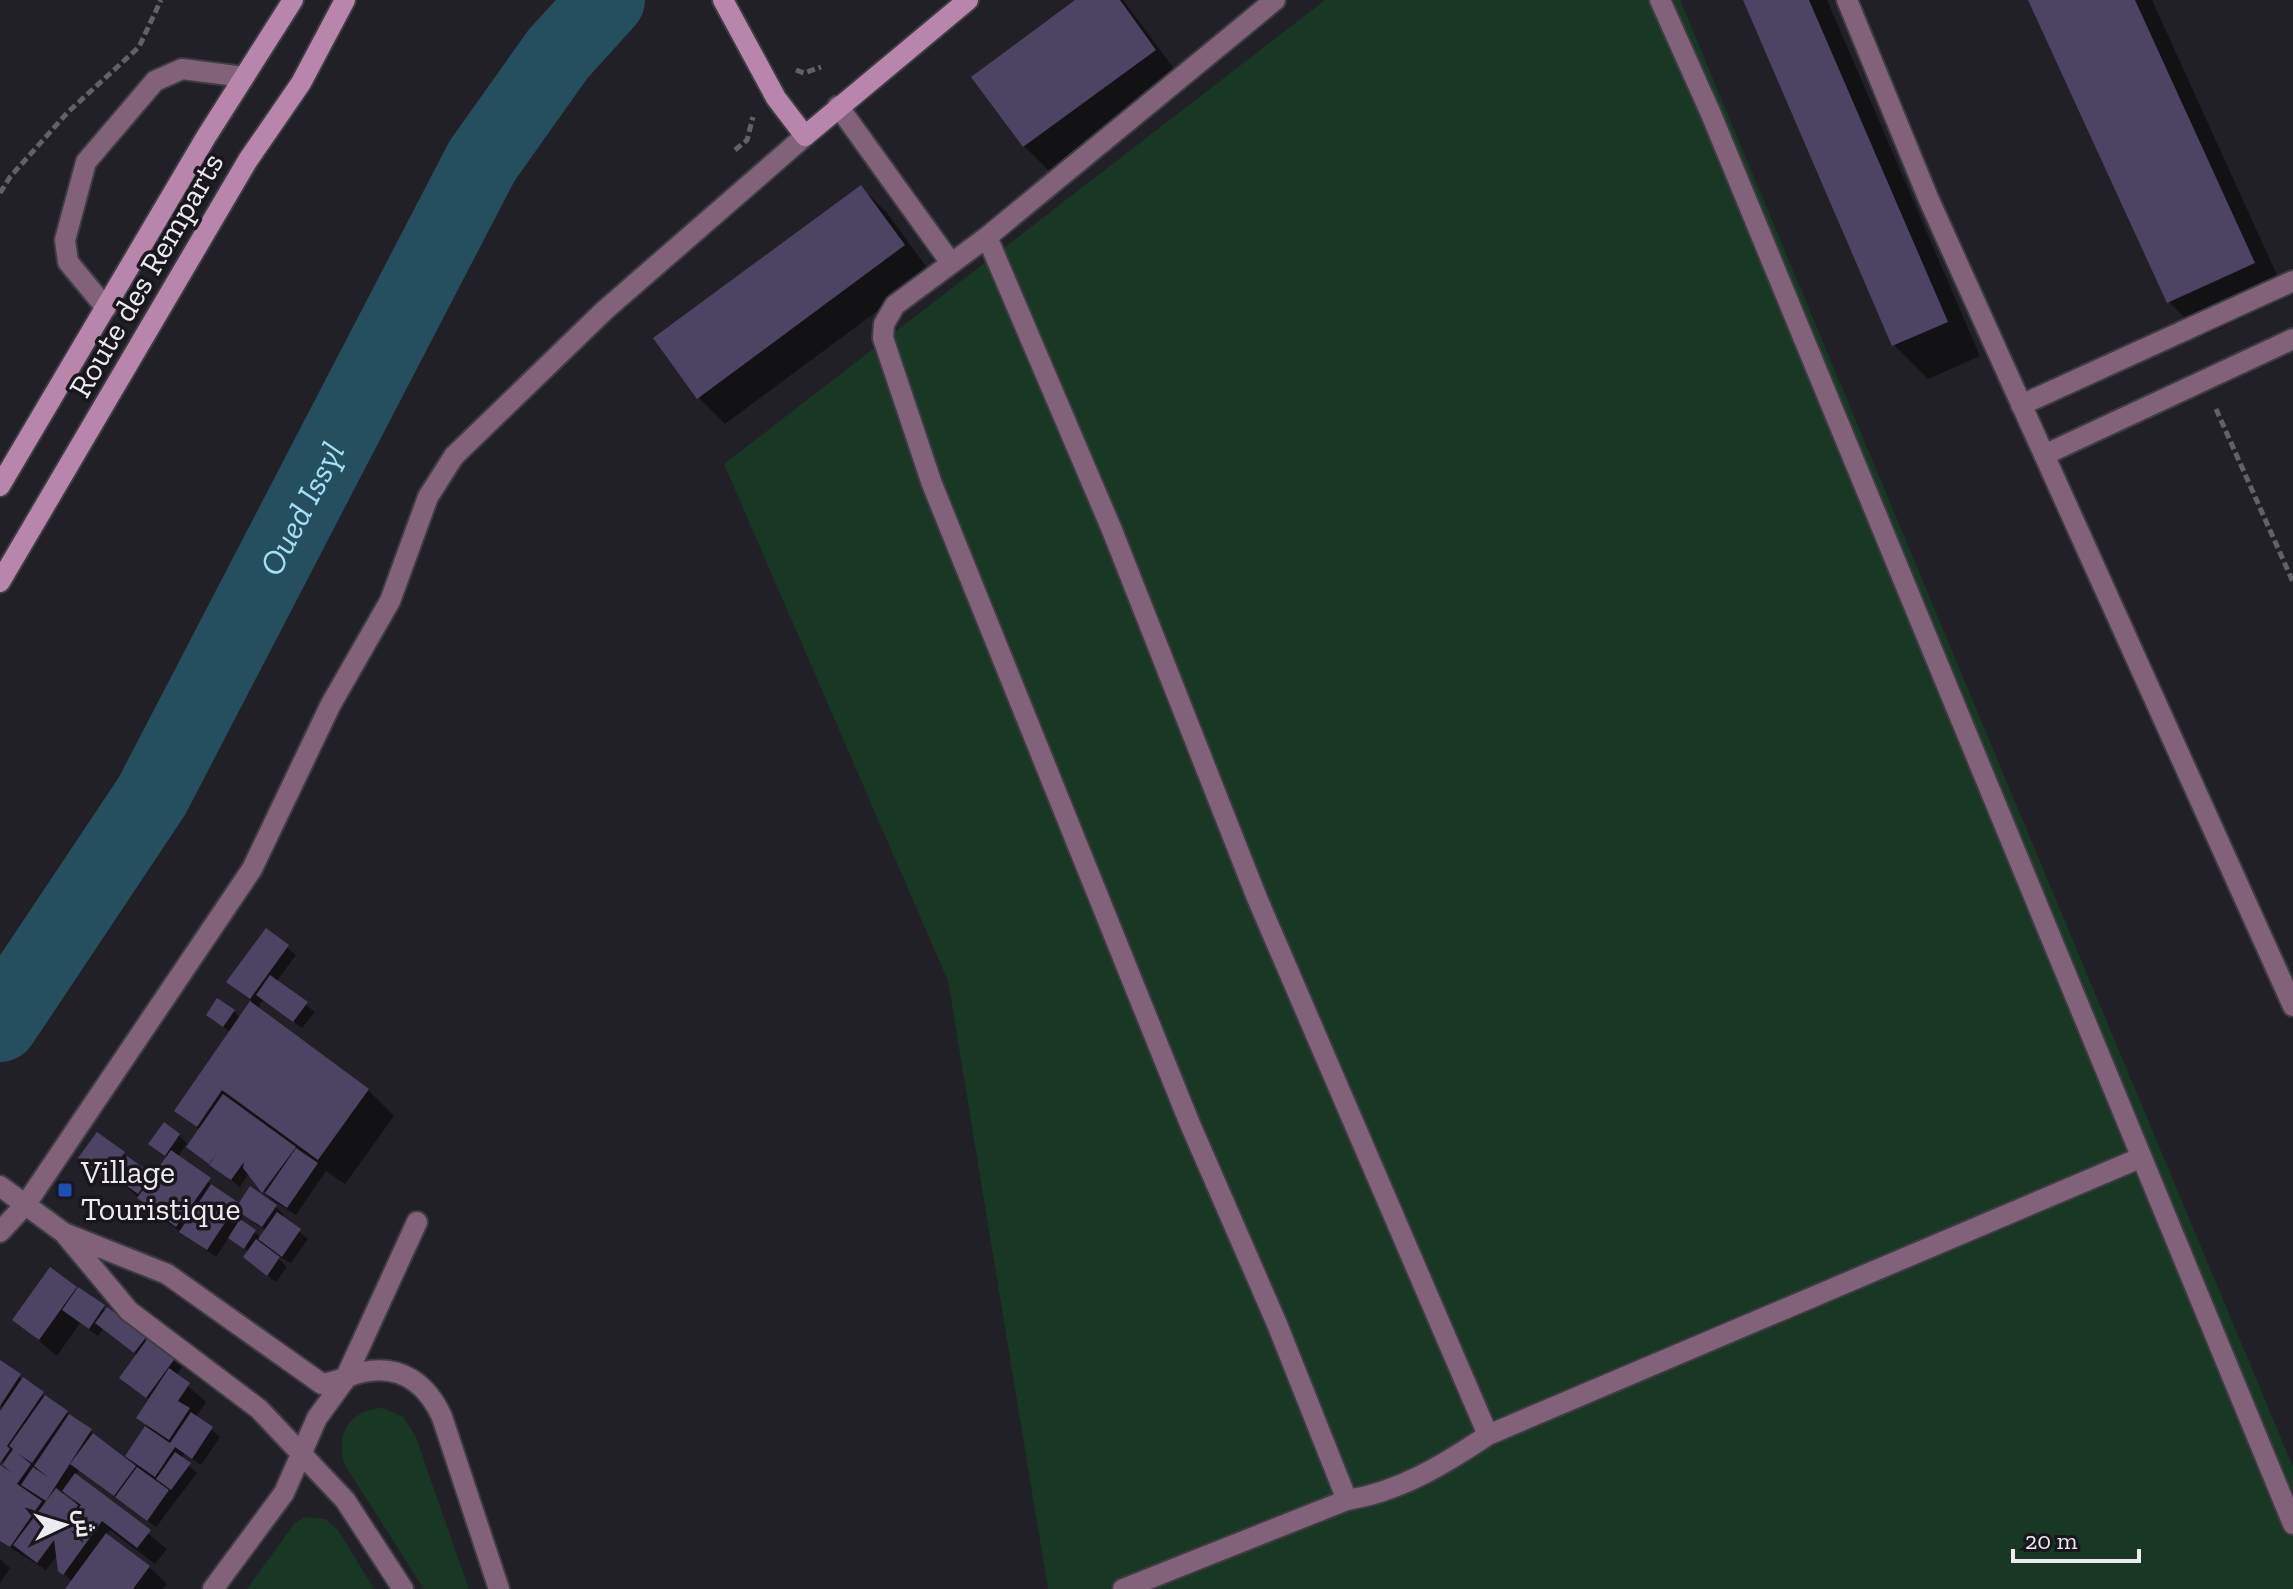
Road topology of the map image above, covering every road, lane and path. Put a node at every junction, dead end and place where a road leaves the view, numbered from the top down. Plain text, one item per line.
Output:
1 (161, 0) edge
2 (293, 0) edge
3 (345, 0) edge
4 (723, 0) edge
5 (968, 0) edge
6 (1275, 0) edge
7 (1660, 0) edge
8 (1847, 0) edge
9 (244, 77) junction
10 (838, 106) junction
11 (805, 136) junction
12 (0, 193) edge
13 (987, 237) junction
14 (951, 263) junction
15 (2293, 281) edge
16 (106, 308) junction
17 (2293, 339) edge
18 (2202, 379) junction
19 (2021, 405) junction
20 (2044, 455) junction
21 (0, 486) edge
22 (0, 582) edge
23 (2293, 582) edge
24 (2293, 1006) edge
25 (2140, 1158) junction
26 (0, 1186) edge
27 (26, 1204) junction
28 (417, 1222) dead end
29 (0, 1232) edge
30 (64, 1233) junction
31 (344, 1381) junction
32 (1488, 1435) junction
33 (303, 1455) junction
34 (1347, 1500) junction
35 (2293, 1524) edge
36 (213, 1589) edge
37 (403, 1589) edge
38 (499, 1589) edge
39 (1123, 1589) edge

1 - 12 path
2 - 9 main road, Route des Remparts
3 - 22 main road, Route des Remparts
4 - 11 main road
5 - 10 main road
6 - 13 street
7 - 25 street
8 - 19 street
9 - 16 main road, Route des Remparts
9 - 16 street
10 - 11 main road
10 - 14 street
11 - 27 street
13 - 14 street
13 - 32 street
14 - 34 street
15 - 19 street
16 - 21 main road, Route des Remparts
17 - 18 street
18 - 20 street
18 - 23 path
19 - 20 street
20 - 24 street
25 - 32 street
25 - 35 street
26 - 27 street
27 - 29 street
27 - 30 street
28 - 31 street
30 - 31 street
30 - 33 street
31 - 33 street
31 - 38 street
32 - 34 street
33 - 36 street
33 - 37 street
34 - 39 street

